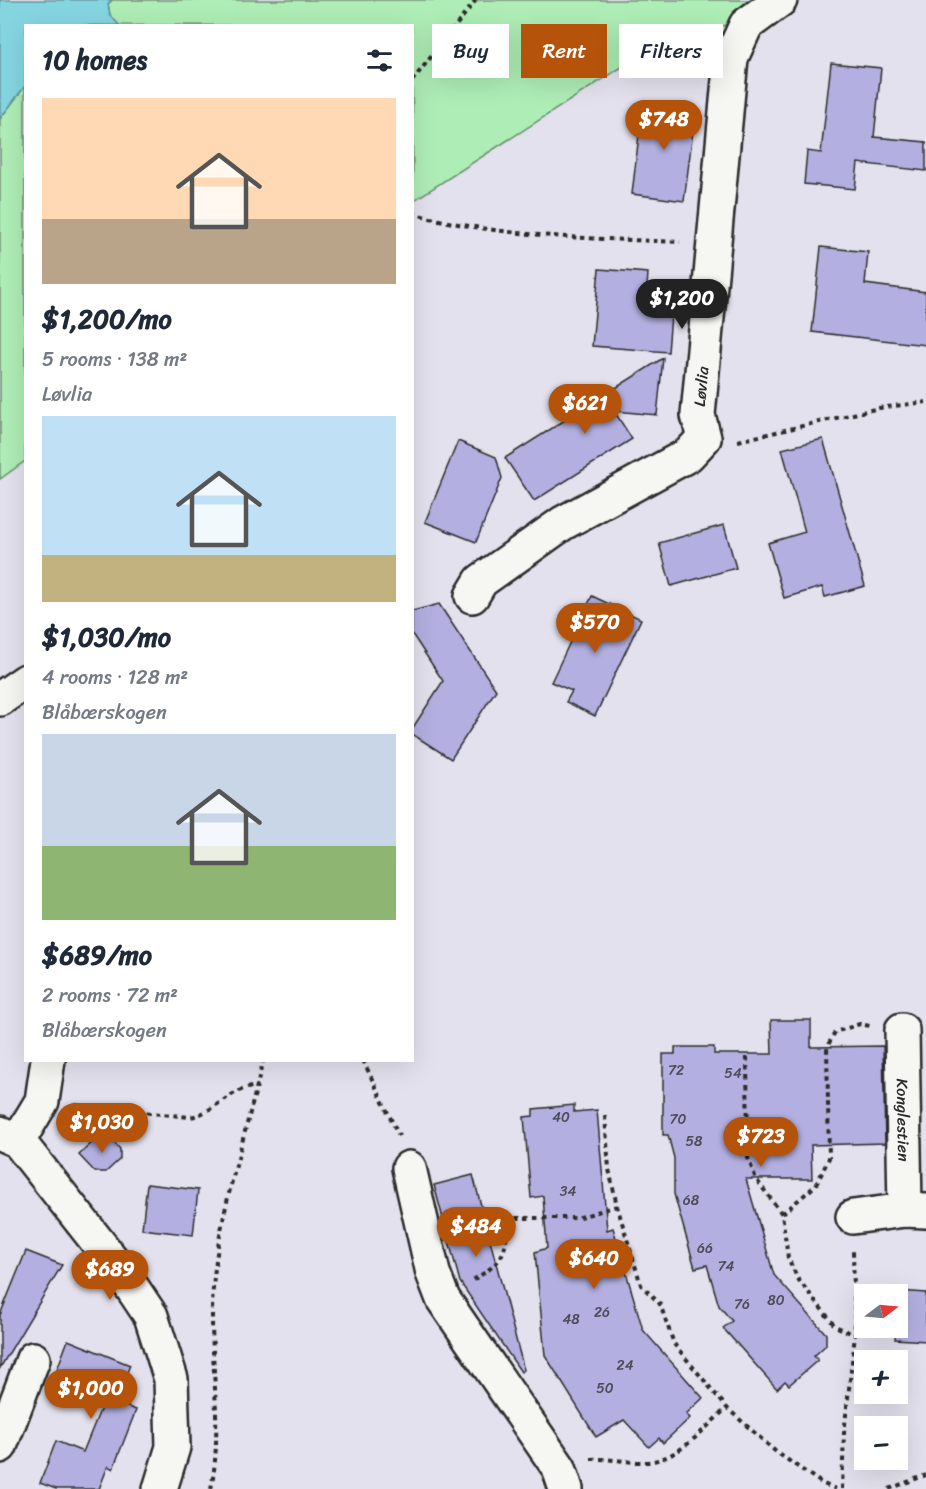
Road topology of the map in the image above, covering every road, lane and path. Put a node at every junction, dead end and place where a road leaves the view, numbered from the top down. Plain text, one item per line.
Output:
1 (476, 0) edge
2 (780, 0) edge
3 (414, 78) edge
4 (414, 214) edge
5 (712, 244) junction
6 (926, 402) edge
7 (704, 438) junction
8 (472, 596) dead end
9 (24, 682) edge
10 (0, 699) edge
11 (902, 1030) joint
12 (747, 1058) dead end
13 (48, 1062) edge
14 (263, 1062) edge
15 (364, 1062) edge
16 (258, 1086) junction
17 (42, 1101) junction
18 (605, 1116) dead end
19 (9, 1137) edge
20 (409, 1168) joint
21 (617, 1206) junction
22 (916, 1210) edge
23 (783, 1214) junction
24 (853, 1217) joint
25 (854, 1284) edge
26 (443, 1299) junction
27 (854, 1335) edge
28 (855, 1338) edge
29 (33, 1359) dead end
30 (727, 1408) junction
31 (0, 1446) edge
32 (926, 1475) edge
33 (563, 1478) edge
34 (160, 1489) edge
35 (211, 1489) edge
36 (836, 1489) edge
37 (842, 1489) edge
38 (889, 1489) edge

1 - 3 path
2 - 5 street, Løvlia
4 - 5 path
5 - 7 street, Løvlia
6 - 7 path
7 - 8 street
9 - 10 street
11 - 22 street, Konglestien
11 - 23 path
12 - 23 path
13 - 17 street
14 - 16 path
15 - 20 path
16 - 17 path
16 - 35 path
17 - 19 street
18 - 21 path
19 - 34 street
20 - 26 street
21 - 26 path
21 - 30 path
22 - 24 street, Konglestien
23 - 27 path
24 - 25 path
26 - 33 street
28 - 37 path
29 - 31 street
30 - 33 path
30 - 36 path
32 - 38 path

